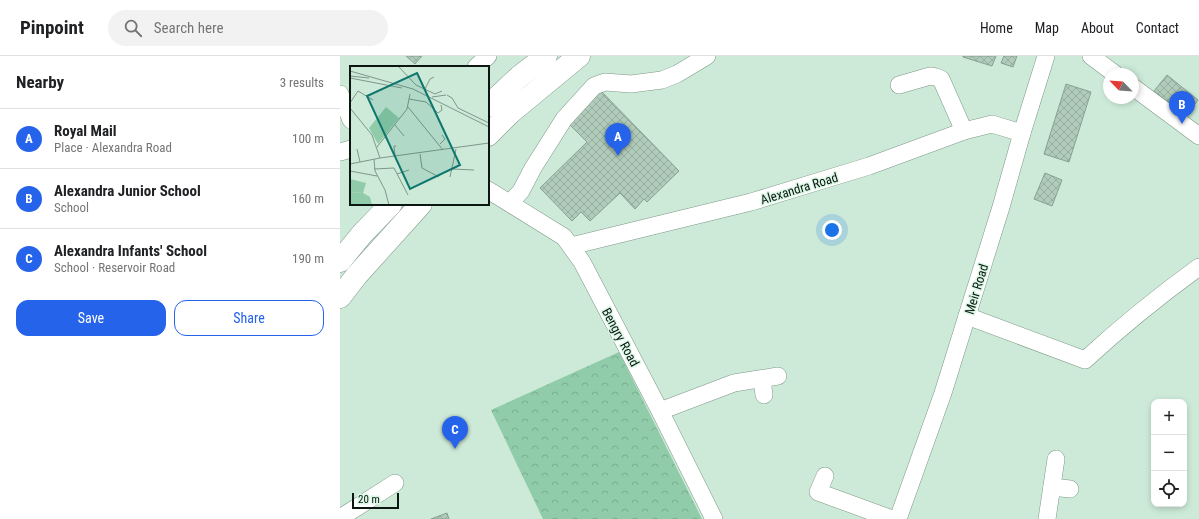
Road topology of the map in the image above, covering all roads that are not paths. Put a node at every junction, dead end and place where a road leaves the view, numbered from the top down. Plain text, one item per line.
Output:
1 (488, 56) edge
2 (546, 56) edge
3 (579, 56) edge
4 (693, 56) edge
5 (707, 56) edge
6 (1046, 56) edge
7 (1091, 56) edge
8 (477, 66) edge
9 (1107, 68) edge
10 (618, 82) junction
11 (899, 86) dead end
12 (1139, 91) edge
13 (340, 94) edge
14 (489, 105) edge
15 (350, 118) edge
16 (964, 131) junction
17 (1022, 133) junction
18 (1198, 133) edge
19 (489, 134) edge
20 (350, 149) edge
21 (340, 152) edge
22 (489, 191) edge
23 (510, 203) junction
24 (390, 205) edge
25 (420, 205) edge
26 (372, 224) junction
27 (571, 246) junction
28 (340, 257) edge
29 (340, 261) edge
30 (1199, 267) edge
31 (340, 297) edge
32 (968, 316) junction
33 (768, 383) dead end
34 (660, 411) junction
35 (1056, 458) dead end
36 (825, 476) dead end
37 (395, 483) dead end
38 (1052, 487) junction
39 (1070, 489) dead end
40 (340, 518) edge
41 (714, 519) edge
42 (892, 519) edge
43 (898, 519) edge
44 (1047, 519) edge

1 - 8 street
2 - 14 highway
3 - 19 highway
4 - 10 street
5 - 10 street
6 - 17 street, Meir Road
7 - 9 street
10 - 23 street
11 - 16 street
12 - 18 street
13 - 15 street
16 - 17 street, Alexandra Road
16 - 27 street, Alexandra Road
17 - 32 street, Meir Road
20 - 21 street
22 - 23 street, Bengry Road
23 - 27 street, Bengry Road
24 - 26 highway
25 - 31 highway
26 - 28 highway
26 - 29 highway
27 - 34 street, Bengry Road
30 - 32 street
32 - 43 street, Meir Road
33 - 34 street
34 - 41 street, Bengry Road
35 - 38 street
36 - 42 street
37 - 40 street
38 - 39 street
38 - 44 street

